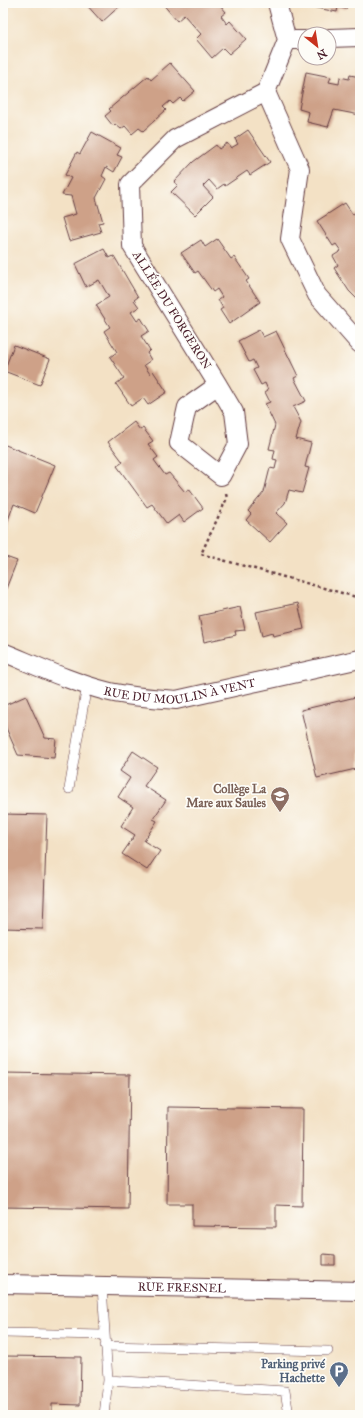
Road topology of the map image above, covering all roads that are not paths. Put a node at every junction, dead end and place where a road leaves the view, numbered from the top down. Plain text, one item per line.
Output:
1 (277, 3) edge
2 (360, 37) edge
3 (337, 38) edge
4 (287, 40) junction
5 (297, 40) edge
6 (266, 92) junction
7 (360, 344) edge
8 (218, 385) junction
9 (3, 652) edge
10 (360, 659) edge
11 (87, 685) junction
12 (69, 789) dead end
13 (3, 1284) edge
14 (102, 1286) junction
15 (360, 1291) edge
16 (3, 1333) edge
17 (104, 1335) junction
18 (105, 1346) junction
19 (328, 1352) dead end
20 (108, 1380) junction
21 (104, 1415) edge
22 (289, 1415) edge

1 - 4 street
2 - 3 street
4 - 5 street
4 - 6 street
6 - 7 street
6 - 8 street, ALLÉE DU FORGERON
8 - 8 street, ALLÉE DU FORGERON
9 - 11 street, RUE DU MOULIN À VENT
10 - 11 street, RUE DU MOULIN À VENT
11 - 12 lane
13 - 14 street, RUE FRESNEL
14 - 15 street, RUE FRESNEL
14 - 17 lane
16 - 17 lane
17 - 18 lane
18 - 19 lane
18 - 20 lane
20 - 21 lane
20 - 22 lane

